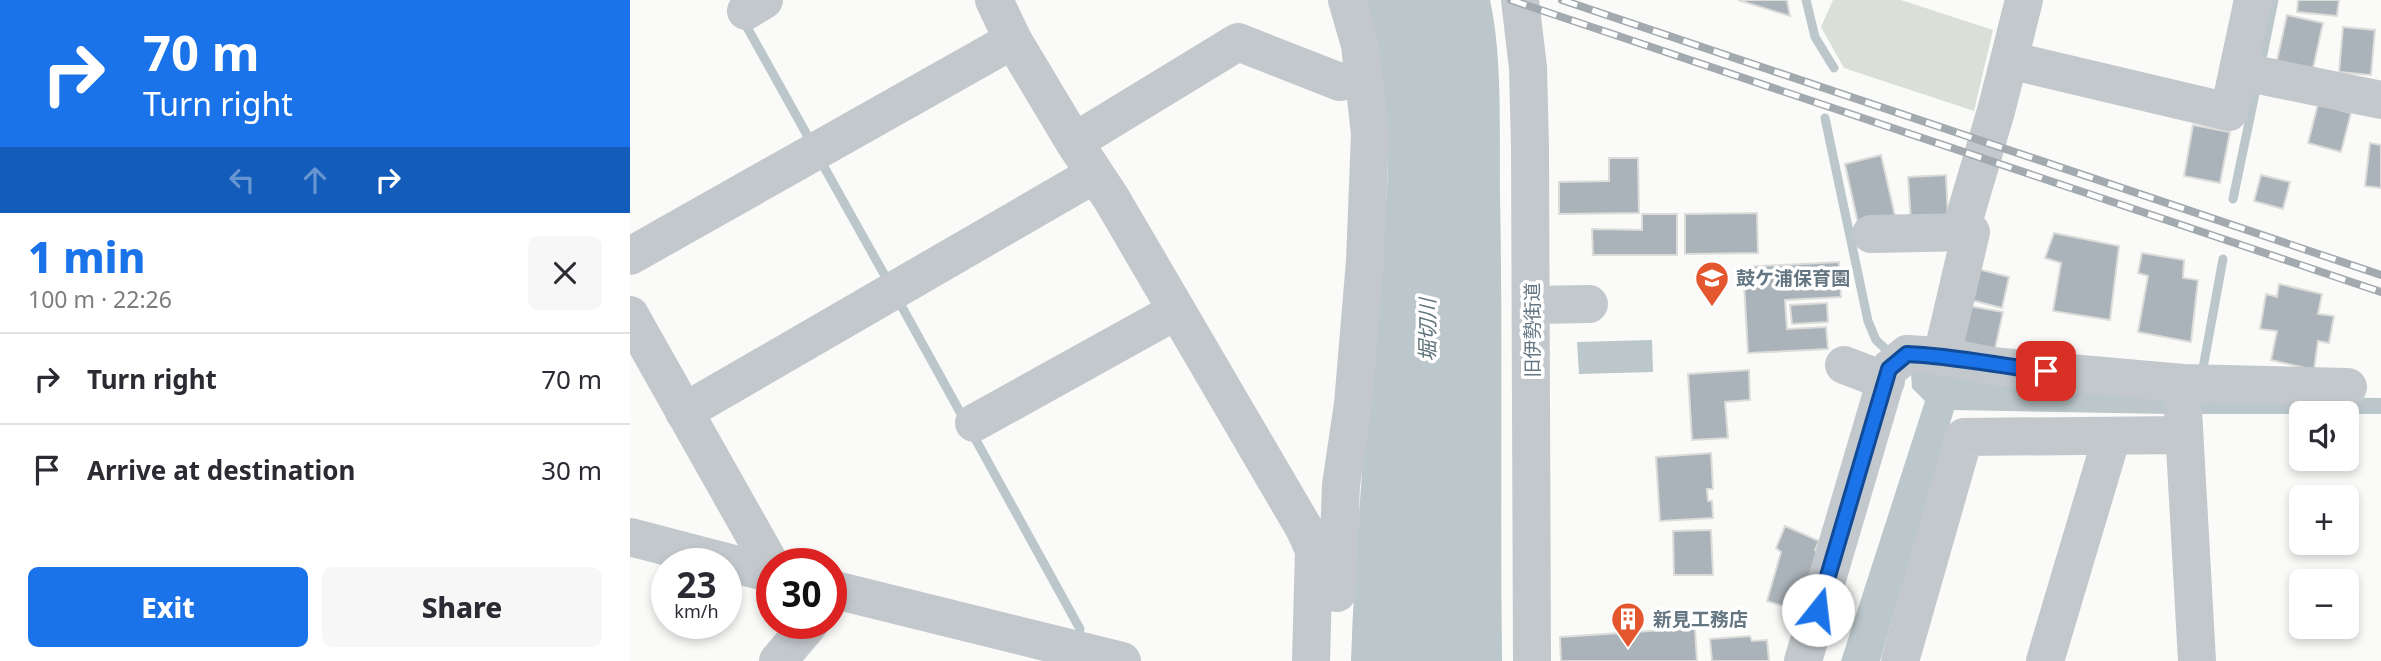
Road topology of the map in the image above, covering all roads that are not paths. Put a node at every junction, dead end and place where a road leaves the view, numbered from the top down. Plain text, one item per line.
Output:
1 (994, 0) edge
2 (1347, 0) edge
3 (1520, 0) edge
4 (2024, 0) edge
5 (2253, 0) edge
6 (1013, 40) junction
7 (2009, 60) junction
8 (2239, 71) junction
9 (1340, 82) dead end
10 (2381, 100) edge
11 (1074, 142) junction
12 (1095, 174) junction
13 (1960, 233) junction
14 (1871, 234) dead end
15 (630, 256) edge
16 (1588, 304) dead end
17 (1532, 305) junction
18 (1176, 311) junction
19 (630, 315) edge
20 (1844, 365) dead end
21 (1906, 365) junction
22 (2183, 383) junction
23 (2348, 387) dead end
24 (684, 412) junction
25 (974, 424) dead end
26 (2183, 428) junction
27 (2112, 436) junction
28 (630, 537) edge
29 (761, 548) edge
30 (756, 569) edge
31 (847, 596) edge
32 (797, 639) edge
33 (1095, 655) edge
34 (778, 661) edge
35 (1311, 661) edge
36 (1336, 661) edge
37 (1532, 661) edge
38 (1803, 661) edge
39 (1900, 661) edge
40 (2045, 661) edge
41 (2197, 661) edge

1 - 6 street
2 - 36 street
3 - 17 street, 旧伊勢街道
4 - 7 street
5 - 8 street
6 - 11 street
6 - 15 street
7 - 8 street
7 - 13 street
8 - 10 street
9 - 11 street
11 - 12 street
12 - 18 street
12 - 24 street
13 - 14 street
13 - 21 street
16 - 17 street
17 - 37 street, 旧伊勢街道
18 - 25 street
18 - 35 street
19 - 24 street
20 - 21 street
21 - 22 street
21 - 38 street
22 - 23 street
22 - 26 street
24 - 29 street
26 - 27 street
26 - 41 street
27 - 39 street
27 - 40 street
28 - 30 street
31 - 33 street
32 - 34 street

